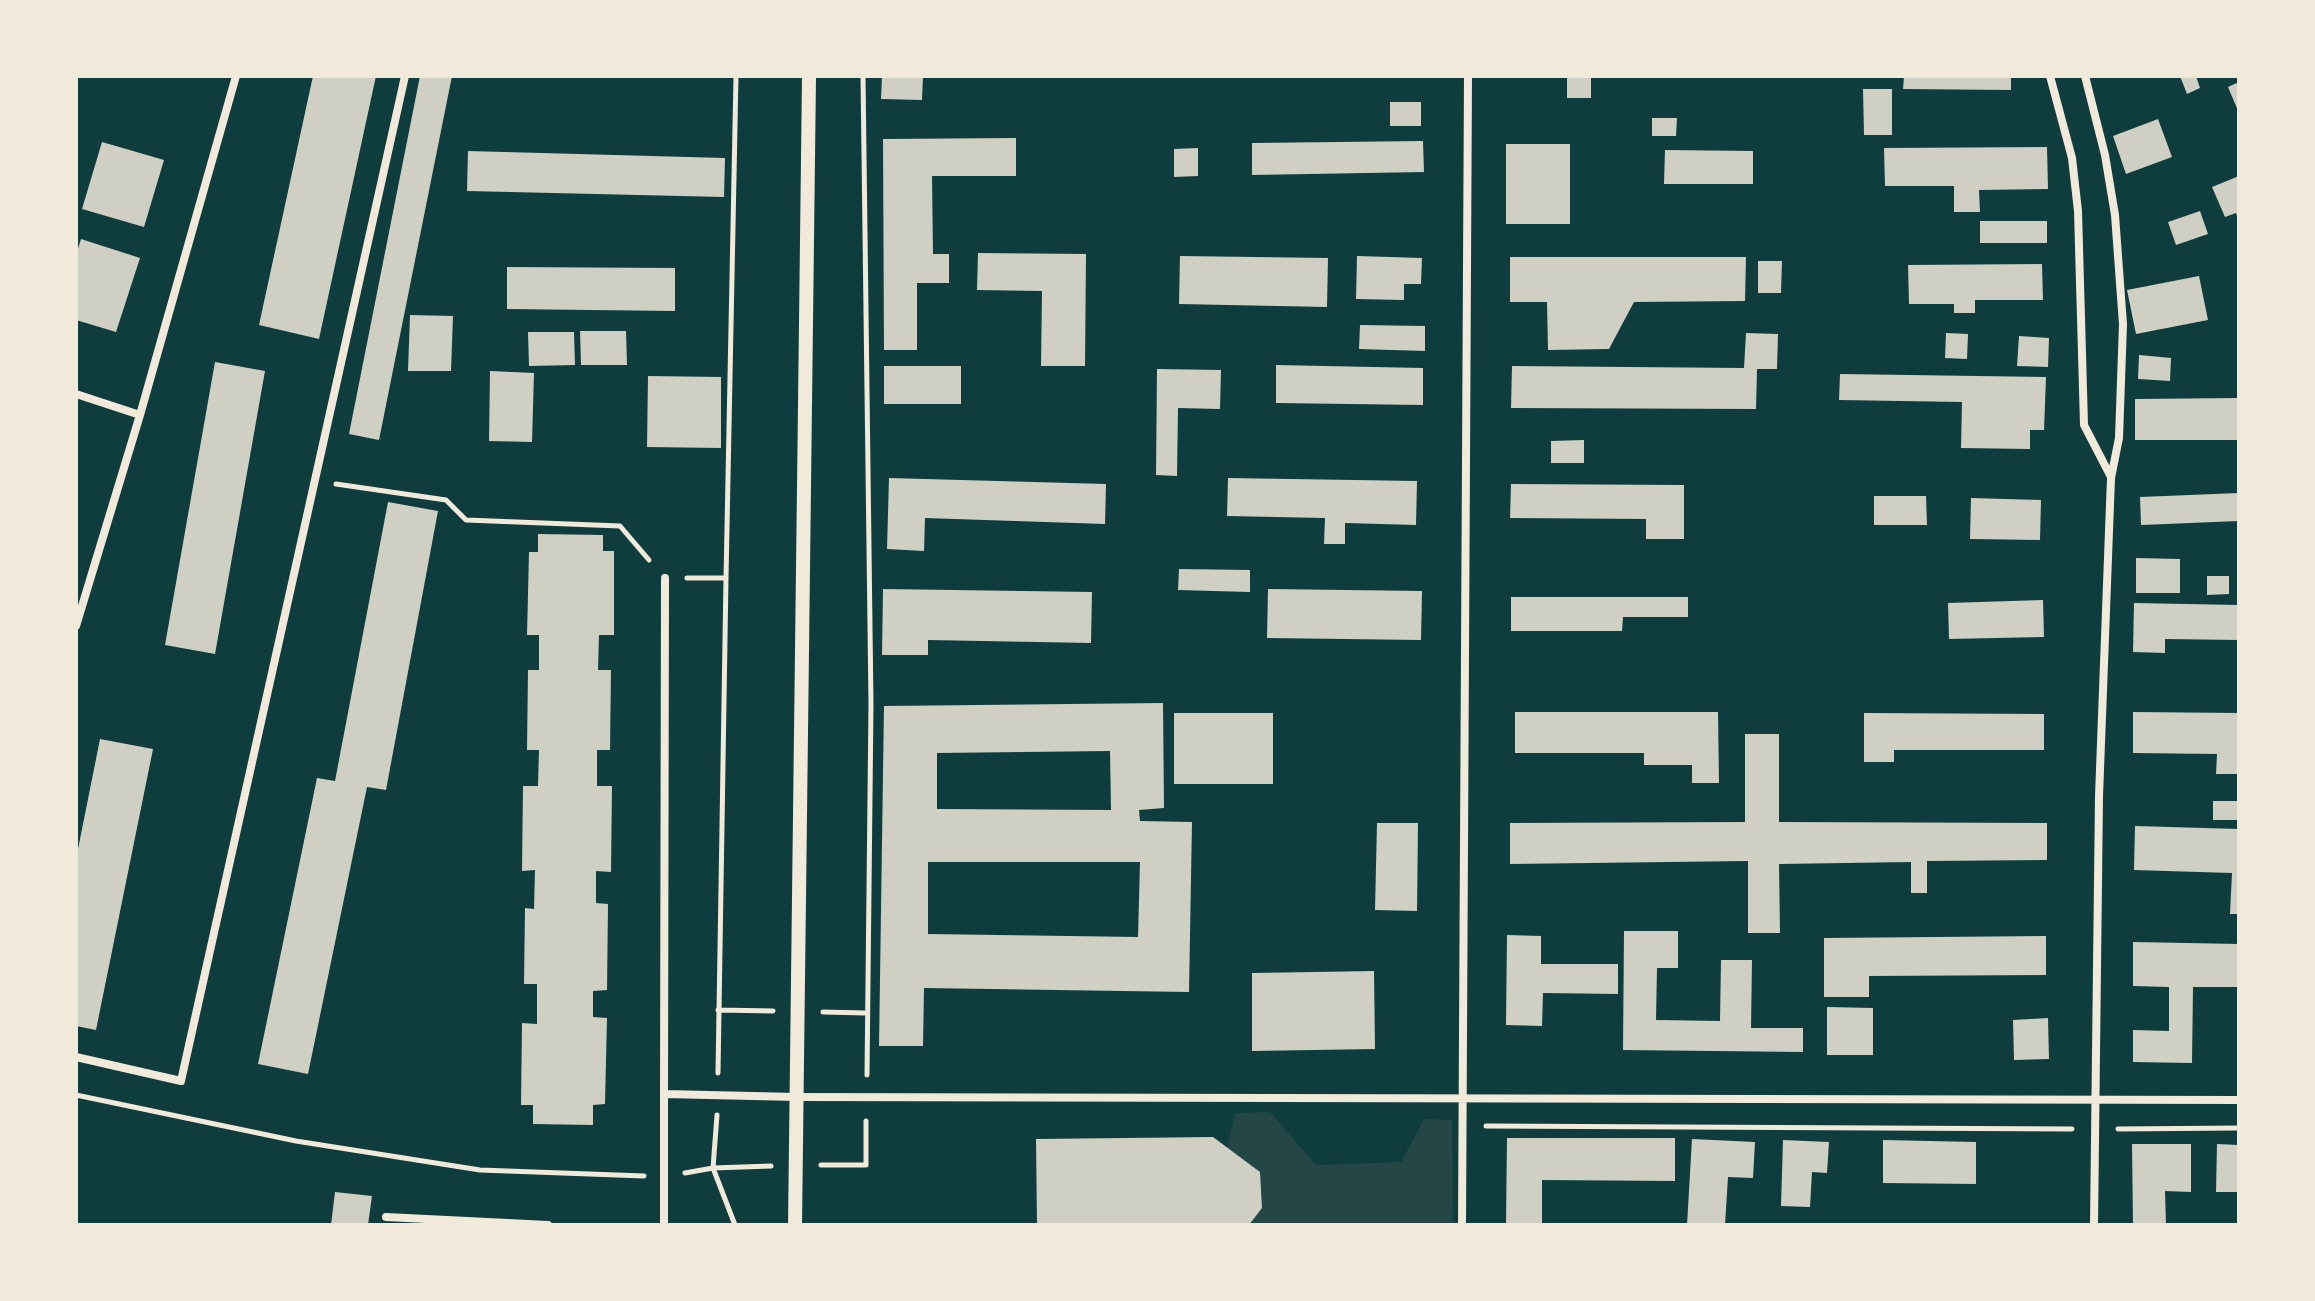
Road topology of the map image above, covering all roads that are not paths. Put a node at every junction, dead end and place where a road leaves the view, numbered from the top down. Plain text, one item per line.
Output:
1 (236, 76) edge
2 (405, 76) edge
3 (809, 76) edge
4 (1468, 76) edge
5 (2050, 76) edge
6 (2085, 76) edge
7 (76, 394) edge
8 (140, 415) junction
9 (2111, 478) junction
10 (665, 578) road end
11 (76, 626) edge
12 (76, 1057) edge
13 (664, 1094) junction
14 (797, 1097) junction
15 (1461, 1099) junction
16 (2094, 1100) junction
17 (2239, 1100) edge
18 (386, 1217) dead end
19 (548, 1225) edge
20 (664, 1225) edge
21 (795, 1225) edge
22 (1462, 1225) edge
23 (2094, 1225) edge

1 - 8 street
2 - 12 street
3 - 14 street
4 - 15 street
5 - 9 street
6 - 9 street
7 - 8 street
8 - 11 street
9 - 16 street
10 - 13 street
13 - 14 street
13 - 20 street
14 - 15 street
14 - 21 street
15 - 16 street
15 - 22 street
16 - 17 street
16 - 23 street
18 - 19 street

